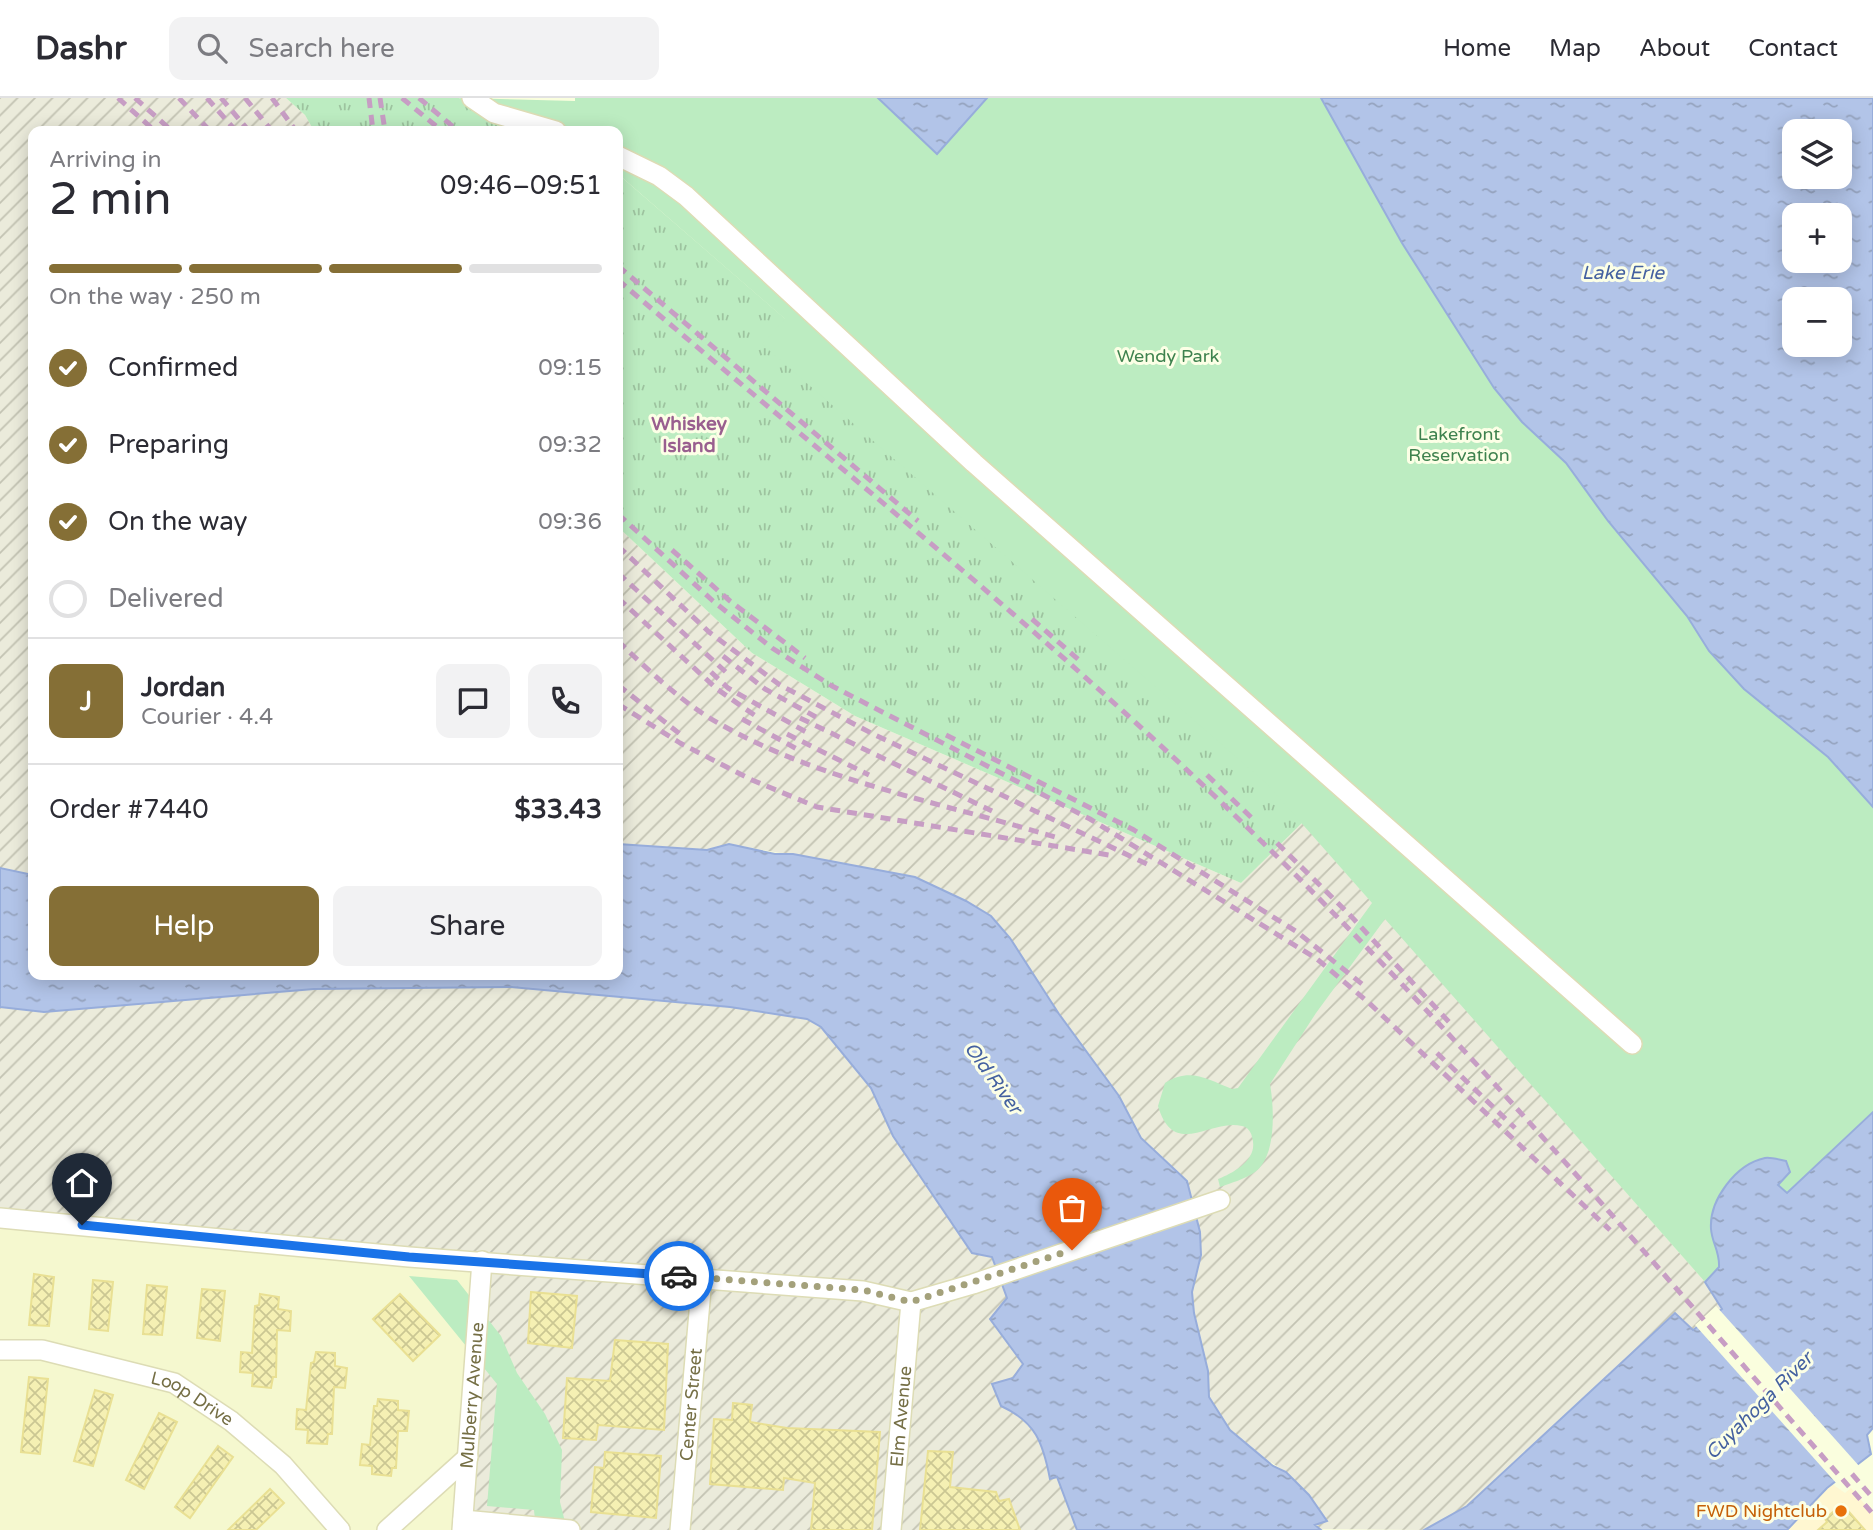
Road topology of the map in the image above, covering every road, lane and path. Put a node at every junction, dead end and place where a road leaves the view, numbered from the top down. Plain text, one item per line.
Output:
1 (472, 98) edge
2 (539, 126) edge
3 (623, 158) edge
4 (1633, 1044) dead end
5 (1220, 1200) dead end
6 (0, 1217) edge
7 (482, 1261) junction
8 (702, 1278) junction
9 (911, 1302) junction
10 (0, 1350) edge
11 (468, 1457) junction
12 (462, 1525) edge
13 (340, 1530) edge
14 (387, 1530) edge
15 (570, 1530) edge
16 (680, 1530) edge
17 (891, 1530) edge

1 - 2 street
3 - 4 street
5 - 9 street
6 - 7 street
7 - 8 street
7 - 11 street, Mulberry Avenue
8 - 9 street
8 - 16 street, Center Street
9 - 17 street, Elm Avenue
10 - 13 street, Loop Drive
11 - 12 street, Mulberry Avenue
11 - 14 street
12 - 15 street

